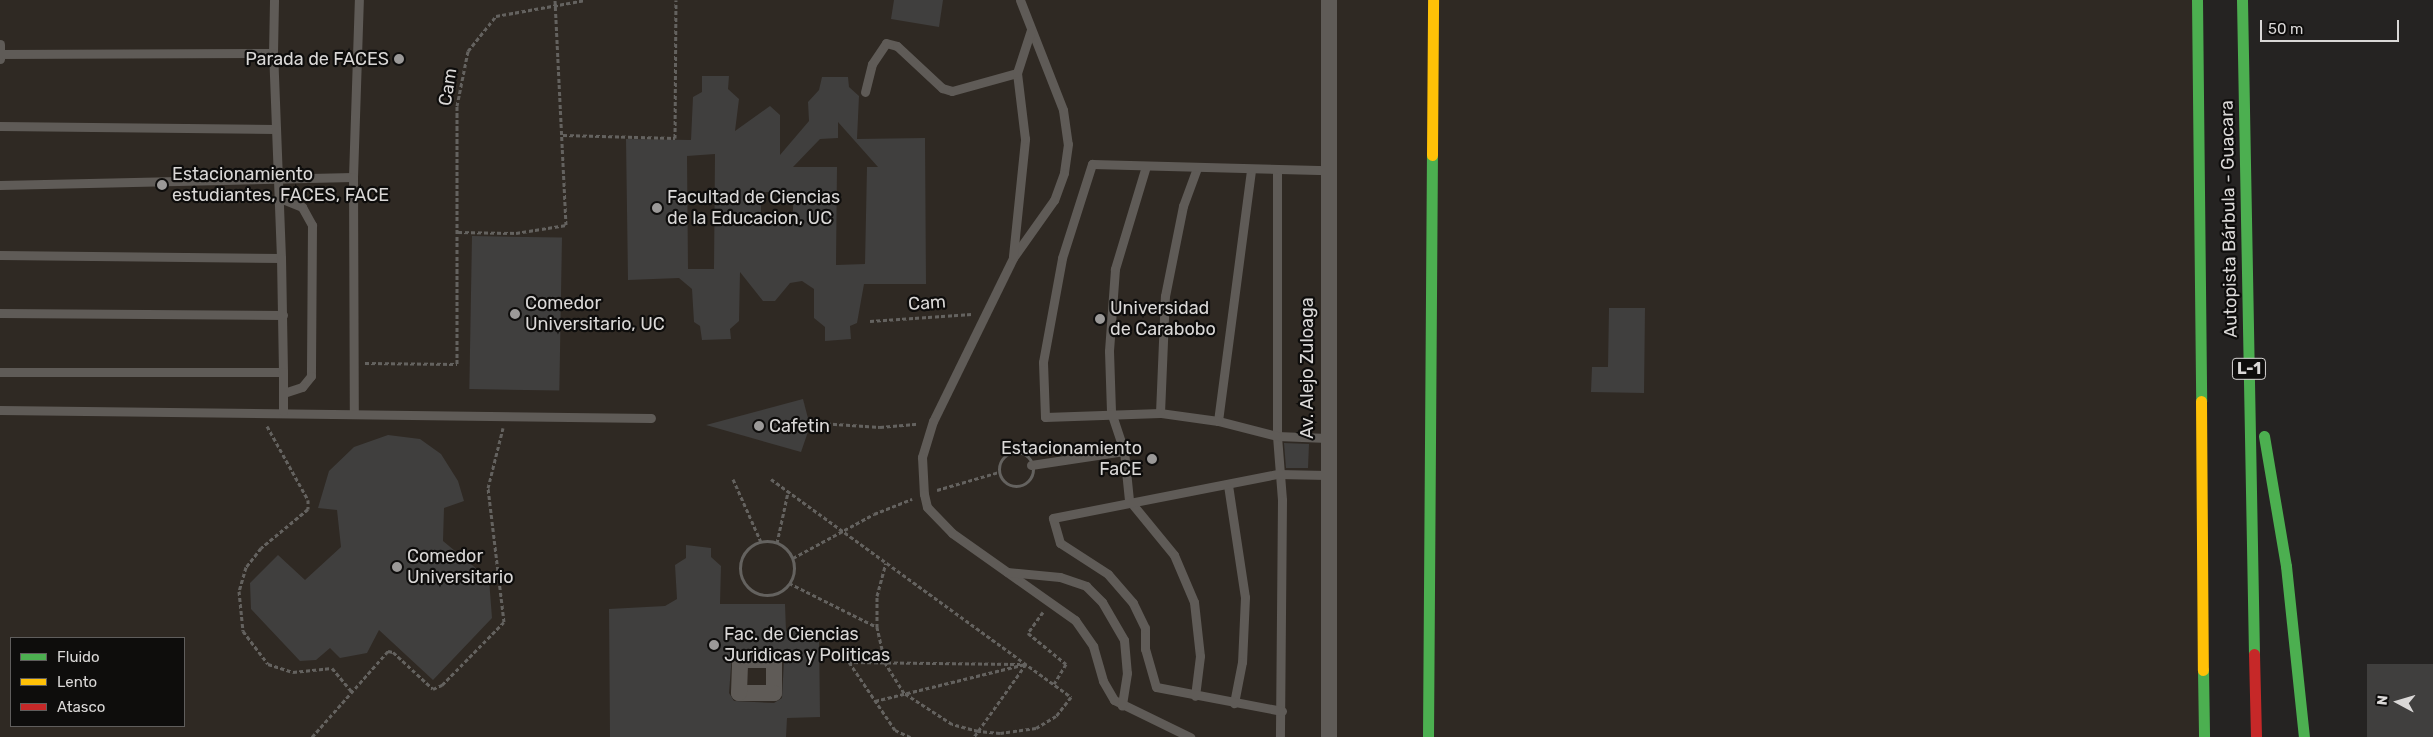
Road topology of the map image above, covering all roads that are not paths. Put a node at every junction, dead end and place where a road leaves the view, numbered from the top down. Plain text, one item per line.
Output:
1 (274, 0) edge
2 (359, 0) edge
3 (1020, 0) edge
4 (1328, 0) edge
5 (1433, 0) edge
6 (2196, 0) edge
7 (2242, 0) edge
8 (1031, 30) junction
9 (0, 44) edge
10 (273, 53) junction
11 (0, 56) edge
12 (1017, 73) junction
13 (865, 92) dead end
14 (0, 126) edge
15 (275, 129) junction
16 (1146, 166) junction
17 (1197, 168) junction
18 (1251, 170) junction
19 (1328, 170) junction
20 (1277, 171) junction
21 (353, 177) junction
22 (280, 180) junction
23 (0, 185) edge
24 (280, 198) junction
25 (0, 255) edge
26 (282, 258) junction
27 (1013, 258) junction
28 (0, 313) edge
29 (283, 315) junction
30 (2248, 315) junction
31 (0, 372) edge
32 (283, 372) junction
33 (283, 393) junction
34 (0, 410) edge
35 (283, 411) junction
36 (354, 412) junction
37 (1111, 412) junction
38 (1160, 413) junction
39 (651, 418) dead end
40 (1218, 421) junction
41 (1277, 436) junction
42 (1327, 438) junction
43 (1124, 452) junction
44 (1031, 465) dead end
45 (1278, 474) junction
46 (1327, 475) junction
47 (1228, 484) junction
48 (1130, 500) junction
49 (2286, 566) junction
50 (1007, 572) junction
51 (2312, 690) dead end
52 (1195, 696) junction
53 (1234, 703) junction
54 (1122, 706) junction
55 (1282, 711) junction
56 (1190, 737) edge
57 (1280, 737) edge
58 (1329, 737) edge
59 (1428, 737) edge
60 (2204, 737) edge
61 (2256, 737) edge
62 (2304, 737) edge

1 - 10 lane
2 - 21 lane
3 - 8 lane
4 - 19 street, Av. Alejo Zuloaga
5 - 59 main road
6 - 60 main road, Autopista Bárbula - Guacara
7 - 30 main road, Autopista Bárbula - Guacara / L-1
8 - 12 lane
8 - 27 lane
9 - 11 lane
10 - 11 lane
10 - 15 lane
12 - 13 lane
12 - 27 lane
14 - 15 lane
15 - 22 lane
16 - 17 lane
16 - 37 lane
16 - 37 lane
17 - 18 lane
17 - 38 lane
18 - 20 lane
18 - 40 lane
19 - 20 lane
19 - 42 street, Av. Alejo Zuloaga
20 - 41 lane
21 - 22 lane
21 - 36 lane
22 - 23 lane
22 - 24 lane
24 - 26 lane
24 - 33 lane
25 - 26 lane
26 - 29 lane
27 - 50 lane
28 - 29 lane
29 - 32 lane
30 - 49 main road
30 - 61 main road, Autopista Bárbula - Guacara / L-1
31 - 32 lane
32 - 33 lane
33 - 35 lane
34 - 35 lane
35 - 36 lane
36 - 39 lane
37 - 38 lane
37 - 43 lane
38 - 40 lane
40 - 41 lane
41 - 42 lane
41 - 45 lane
42 - 46 street, Av. Alejo Zuloaga
43 - 44 lane
43 - 48 lane
45 - 46 lane
45 - 47 lane
45 - 55 lane
46 - 58 street, Av. Alejo Zuloaga
47 - 48 lane
47 - 53 lane
48 - 52 lane
48 - 52 lane
49 - 51 main road
49 - 62 main road
50 - 54 lane
50 - 54 lane
52 - 53 lane
53 - 55 lane
54 - 56 lane
55 - 57 lane

